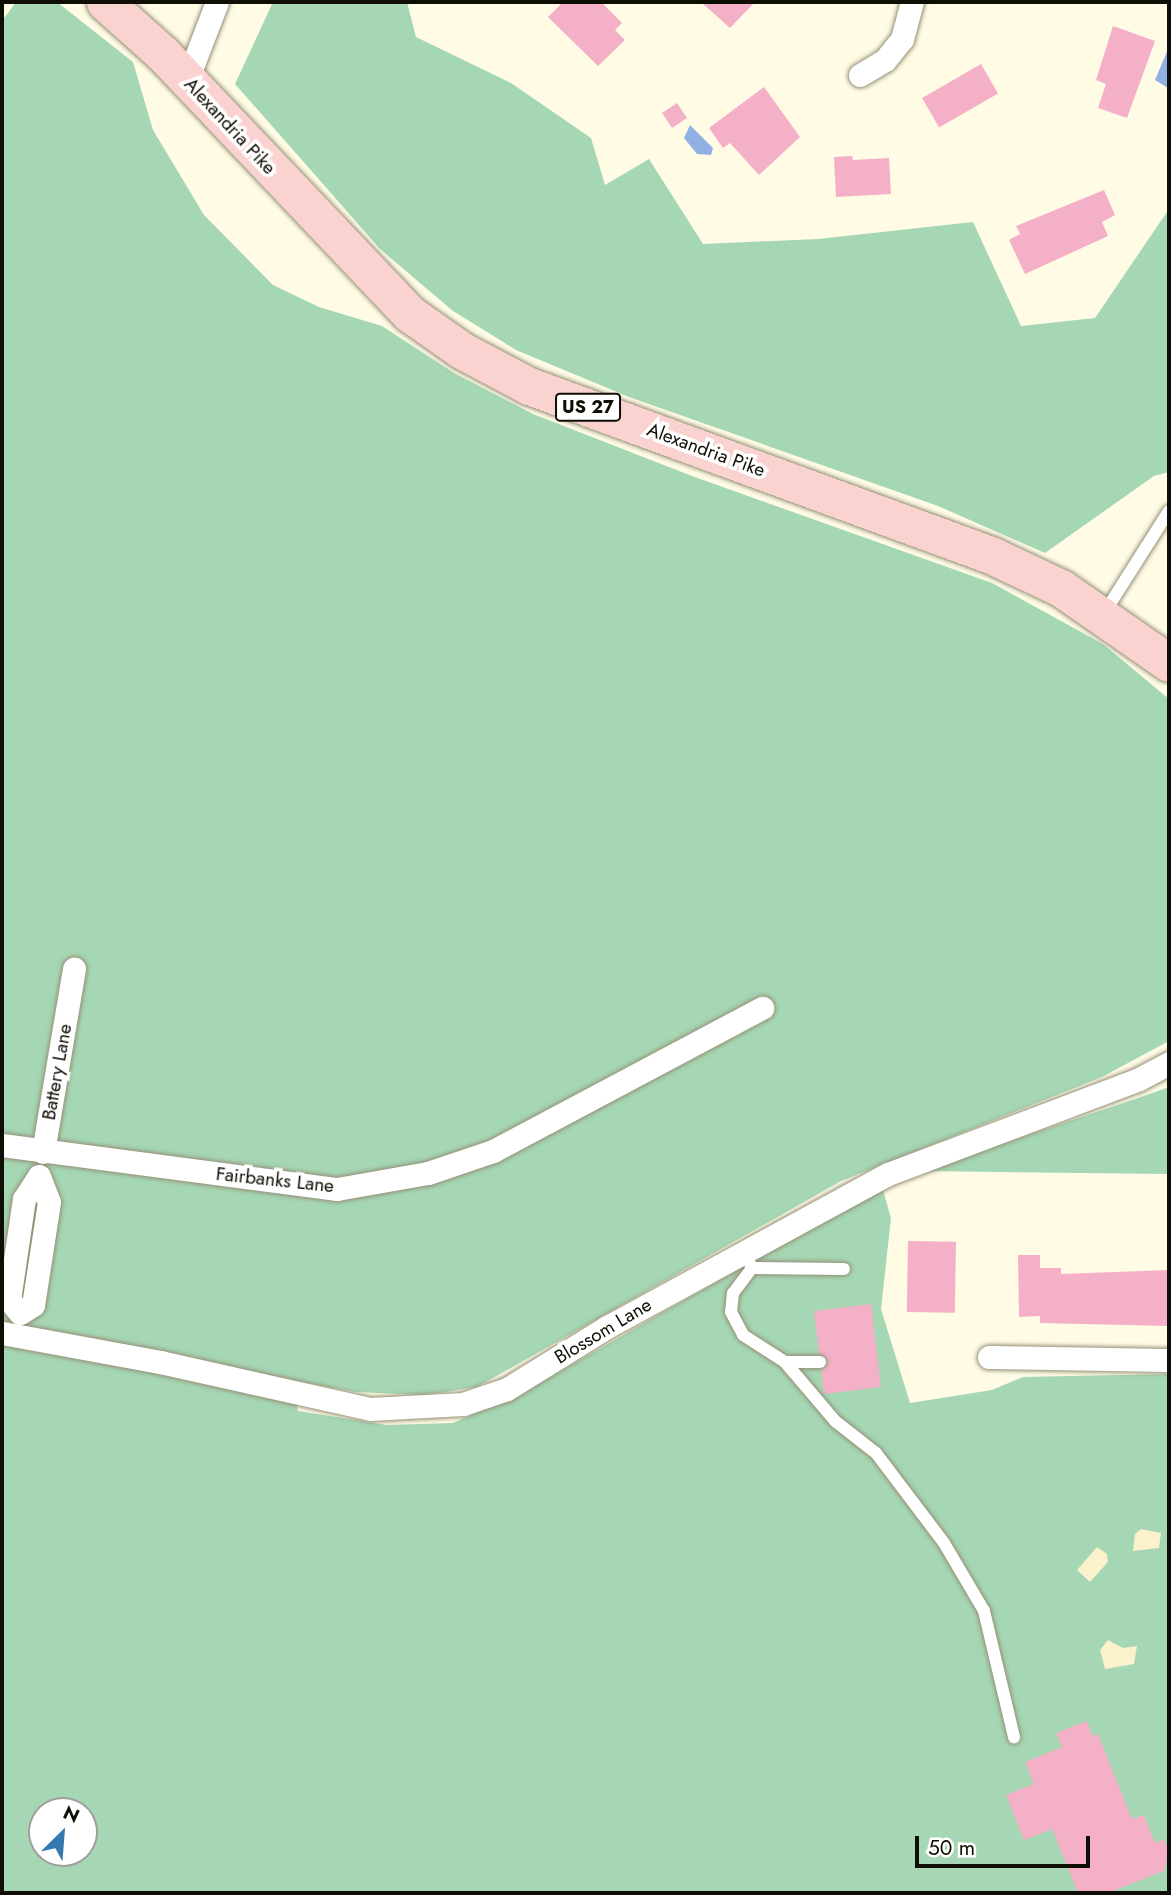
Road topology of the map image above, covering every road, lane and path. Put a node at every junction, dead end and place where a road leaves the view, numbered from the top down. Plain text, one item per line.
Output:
1 (105, 2) edge
2 (217, 2) edge
3 (912, 2) edge
4 (860, 75) dead end
5 (187, 80) junction
6 (1169, 511) edge
7 (1103, 616) junction
8 (1166, 655) edge
9 (74, 969) dead end
10 (762, 1008) dead end
11 (1169, 1063) edge
12 (2, 1145) edge
13 (43, 1152) junction
14 (39, 1176) joint
15 (748, 1260) junction
16 (844, 1269) dead end
17 (20, 1313) joint
18 (8, 1334) edge
19 (989, 1357) dead end
20 (1169, 1360) edge
21 (785, 1362) junction
22 (820, 1362) dead end
23 (1014, 1737) dead end

1 - 5 main road, Alexandria Pike / US 27
2 - 5 street
3 - 4 street
5 - 7 main road, Alexandria Pike / US 27
6 - 7 lane
7 - 8 main road, Alexandria Pike / US 27
9 - 13 street, Battery Lane
10 - 13 street, Fairbanks Lane
11 - 15 street, Blossom Lane
12 - 13 street, Fairbanks Lane
13 - 14 lane, Battery Lane
14 - 17 street, Battery Lane
15 - 16 lane
15 - 18 street, Blossom Lane
15 - 21 lane
17 - 18 lane, Battery Lane
19 - 20 street
21 - 22 lane
21 - 23 lane

